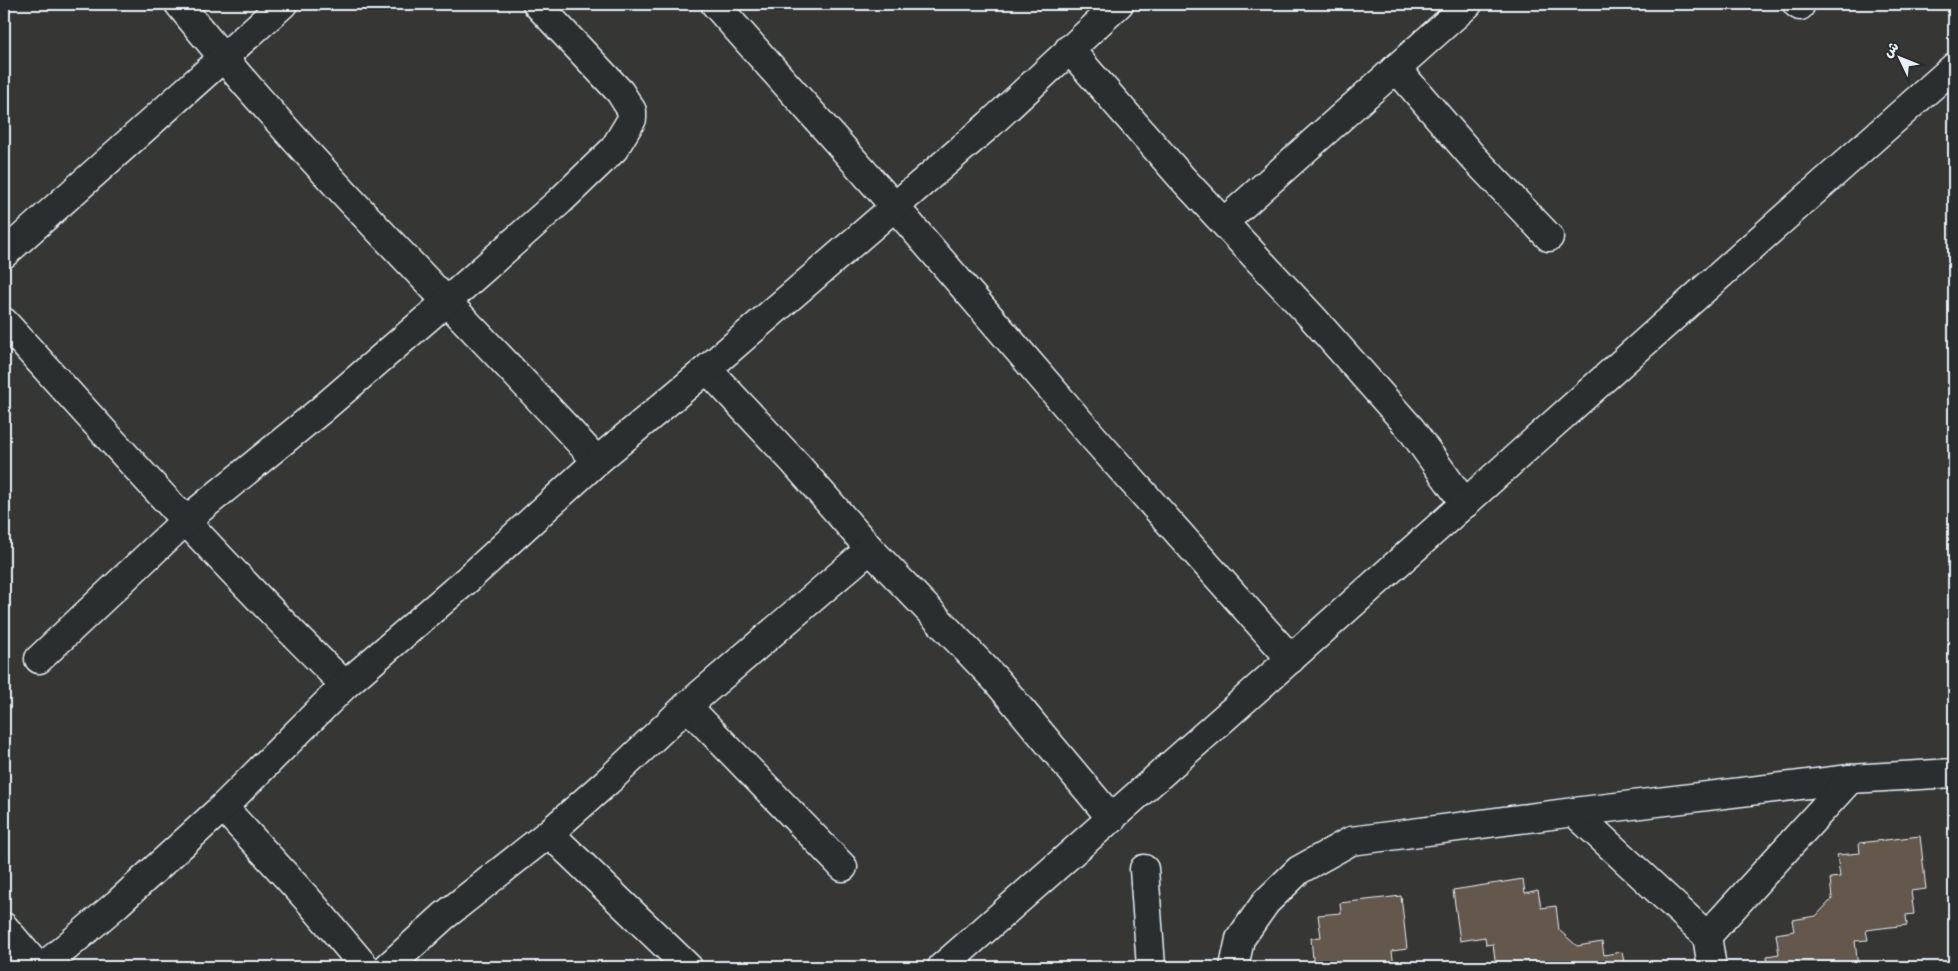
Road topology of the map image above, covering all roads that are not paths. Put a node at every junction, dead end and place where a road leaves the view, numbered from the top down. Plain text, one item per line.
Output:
1 (179, 4) edge
2 (282, 4) edge
3 (537, 4) edge
4 (715, 4) edge
5 (1118, 4) edge
6 (1468, 4) edge
7 (1069, 49) junction
8 (222, 58) junction
9 (1954, 67) edge
10 (1396, 68) junction
11 (895, 207) junction
12 (1224, 222) junction
13 (1548, 236) dead end
14 (4, 254) edge
15 (446, 302) junction
16 (4, 322) edge
17 (706, 369) junction
18 (597, 461) junction
19 (1464, 504) junction
20 (184, 522) junction
21 (870, 549) junction
22 (39, 659) dead end
23 (1291, 659) junction
24 (344, 686) junction
25 (687, 706) junction
26 (1954, 773) edge
27 (1850, 779) junction
28 (223, 807) junction
29 (1574, 812) junction
30 (1112, 819) junction
31 (549, 833) junction
32 (843, 866) dead end
33 (1144, 869) dead end
34 (4, 927) edge
35 (1707, 936) junction
36 (4, 962) edge
37 (8, 967) edge
38 (38, 967) edge
39 (43, 967) edge
40 (365, 967) edge
41 (388, 967) edge
42 (688, 967) edge
43 (942, 967) edge
44 (1151, 967) edge
45 (1234, 967) edge
46 (1712, 967) edge

1 - 8 street
2 - 8 street
3 - 15 street
4 - 11 street
5 - 7 street
6 - 10 street
7 - 11 street
7 - 12 street
8 - 14 street
8 - 15 street
9 - 19 street
10 - 12 street
10 - 13 street
11 - 17 street
11 - 23 street
12 - 19 street
15 - 18 street
15 - 20 street
16 - 20 street
17 - 18 street
17 - 21 street
18 - 24 street
19 - 23 street
20 - 22 street
20 - 24 street
21 - 25 street
21 - 30 street
23 - 30 street
24 - 28 street
25 - 31 street
25 - 32 street
26 - 27 street
27 - 29 street
27 - 35 street
28 - 39 street
28 - 40 street
29 - 35 street
29 - 45 street
30 - 43 street
31 - 41 street
31 - 42 street
33 - 44 street
34 - 38 street
35 - 46 street
36 - 37 street

